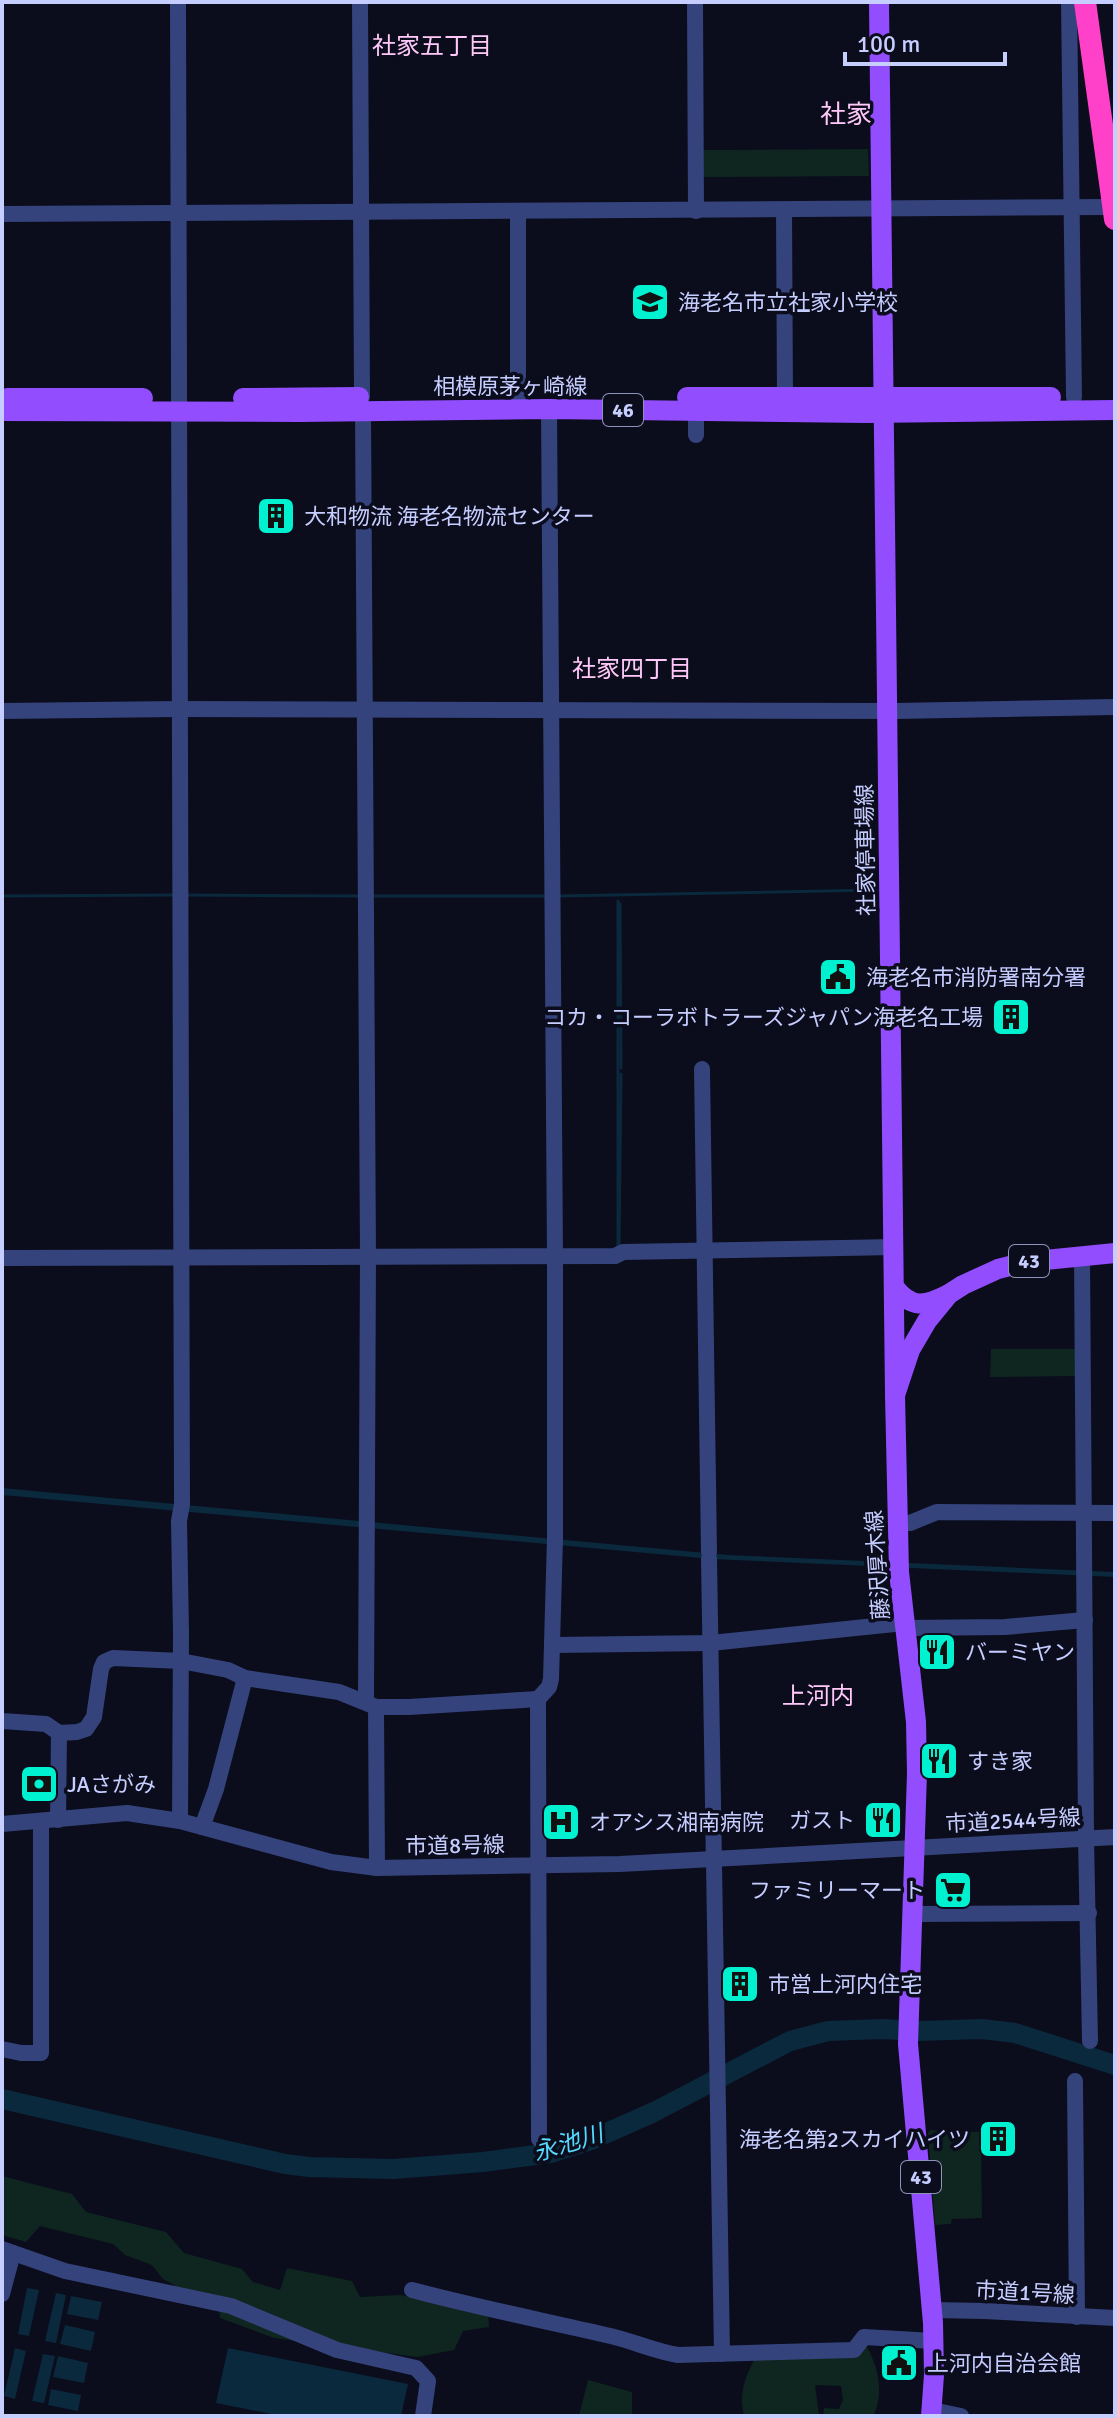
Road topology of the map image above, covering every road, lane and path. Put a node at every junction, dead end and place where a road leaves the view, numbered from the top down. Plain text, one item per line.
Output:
1 (178, 2) edge
2 (360, 2) edge
3 (695, 2) edge
4 (879, 2) edge
5 (1080, 4) edge
6 (1071, 208) junction
7 (784, 210) junction
8 (881, 210) junction
9 (518, 211) junction
10 (696, 211) junction
11 (361, 212) junction
12 (180, 213) junction
13 (1111, 213) edge
14 (2, 214) edge
15 (518, 397) junction
16 (785, 397) junction
17 (1074, 397) junction
18 (1115, 397) edge
19 (2, 398) edge
20 (362, 404) junction
21 (178, 405) junction
22 (883, 405) junction
23 (549, 409) junction
24 (1115, 410) edge
25 (2, 411) edge
26 (696, 411) junction
27 (696, 435) dead end
28 (1115, 707) edge
29 (178, 709) junction
30 (887, 710) junction
31 (2, 711) edge
32 (364, 711) junction
33 (550, 711) junction
34 (702, 1069) dead end
35 (895, 1247) junction
36 (706, 1251) junction
37 (1115, 1253) edge
38 (555, 1255) junction
39 (1082, 1255) junction
40 (368, 1256) junction
41 (2, 1258) edge
42 (181, 1258) junction
43 (895, 1288) junction
44 (949, 1294) junction
45 (895, 1316) junction
46 (927, 1321) junction
47 (895, 1395) junction
48 (1085, 1513) junction
49 (1115, 1513) edge
50 (897, 1523) junction
51 (1085, 1620) junction
52 (904, 1626) junction
53 (711, 1643) junction
54 (554, 1645) junction
55 (181, 1661) junction
56 (245, 1678) junction
57 (538, 1699) junction
58 (371, 1704) junction
59 (2, 1721) edge
60 (59, 1733) junction
61 (50, 1820) junction
62 (180, 1821) junction
63 (2, 1824) edge
64 (202, 1827) junction
65 (1086, 1837) junction
66 (1115, 1837) edge
67 (914, 1847) junction
68 (714, 1858) junction
69 (539, 1865) junction
70 (377, 1868) junction
71 (1089, 1913) junction
72 (911, 1914) junction
73 (1090, 2041) dead end
74 (2, 2049) edge
75 (1075, 2081) dead end
76 (539, 2139) dead end
77 (7, 2251) edge
78 (412, 2290) dead end
79 (2, 2294) edge
80 (932, 2310) junction
81 (1077, 2317) junction
82 (1115, 2318) edge
83 (933, 2341) junction
84 (722, 2354) junction
85 (931, 2413) edge
86 (423, 2416) edge
87 (961, 2416) edge

1 - 12 street
2 - 11 street
3 - 10 street
4 - 8 main road, 社家停車場線
5 - 6 street
5 - 13 highway
6 - 8 street
6 - 13 street
6 - 17 street
7 - 8 street
7 - 10 street
7 - 16 street
8 - 22 main road, 社家停車場線
9 - 10 street
9 - 11 street
9 - 15 street
11 - 12 street
11 - 20 street
12 - 14 street
12 - 21 street
15 - 16 main road, 相模原茅ヶ崎線 / 46
15 - 20 main road, 相模原茅ヶ崎線 / 46
16 - 22 main road, 相模原茅ヶ崎線 / 46
17 - 18 main road, 相模原茅ヶ崎線 / 46
17 - 22 main road, 相模原茅ヶ崎線 / 46
19 - 21 main road, 相模原茅ヶ崎線 / 46
20 - 21 main road, 相模原茅ヶ崎線 / 46
20 - 23 main road, 相模原茅ヶ崎線 / 46
20 - 32 street
21 - 25 main road, 相模原茅ヶ崎線 / 46
21 - 29 street
22 - 24 main road, 相模原茅ヶ崎線 / 46
22 - 26 main road, 相模原茅ヶ崎線 / 46
22 - 30 main road, 社家停車場線
23 - 26 main road, 相模原茅ヶ崎線 / 46
23 - 33 street
26 - 27 street
28 - 30 street
29 - 31 street
29 - 32 street
29 - 42 street
30 - 33 street
30 - 35 main road, 社家停車場線
32 - 33 street
32 - 40 street
33 - 38 street
34 - 36 street
35 - 36 street
35 - 43 main road, 社家停車場線
36 - 38 street
36 - 53 street
37 - 39 main road, 藤沢厚木線 / 43
38 - 40 street
38 - 54 street
39 - 44 main road, 藤沢厚木線 / 43
39 - 48 street
40 - 42 street
40 - 58 street
41 - 42 street
42 - 55 street
43 - 44 main road
43 - 45 main road, 社家停車場線
44 - 46 main road, 藤沢厚木線 / 43
45 - 46 main road
45 - 47 main road, 社家停車場線
46 - 47 main road, 藤沢厚木線 / 43
47 - 50 main road, 藤沢厚木線 / 43
48 - 49 street
48 - 50 street
48 - 51 street
50 - 52 main road, 藤沢厚木線 / 43
51 - 52 street
51 - 65 street
52 - 53 street
52 - 67 main road, 藤沢厚木線 / 43
53 - 54 street
53 - 68 street
54 - 57 street
55 - 56 street
55 - 60 street
55 - 62 street
56 - 58 street
56 - 64 street
57 - 58 street
57 - 69 street
58 - 70 street
59 - 60 street
60 - 61 street
61 - 62 street, 市道8号線
61 - 63 street, 市道8号線
61 - 74 street
62 - 64 street, 市道8号線
64 - 70 street, 市道8号線
65 - 66 street, 市道2544号線
65 - 67 street, 市道2544号線
65 - 71 street
67 - 68 street, 市道8号線
67 - 72 main road, 藤沢厚木線 / 43
68 - 69 street, 市道8号線
68 - 84 street
69 - 70 street, 市道8号線
69 - 76 street
71 - 72 street
71 - 73 street
72 - 80 main road, 藤沢厚木線 / 43
75 - 81 street
77 - 79 street
77 - 86 street
78 - 84 street
80 - 81 street, 市道1号線
80 - 83 main road, 43
81 - 82 street, 市道1号線
83 - 84 street
83 - 85 main road, 43
85 - 87 street

